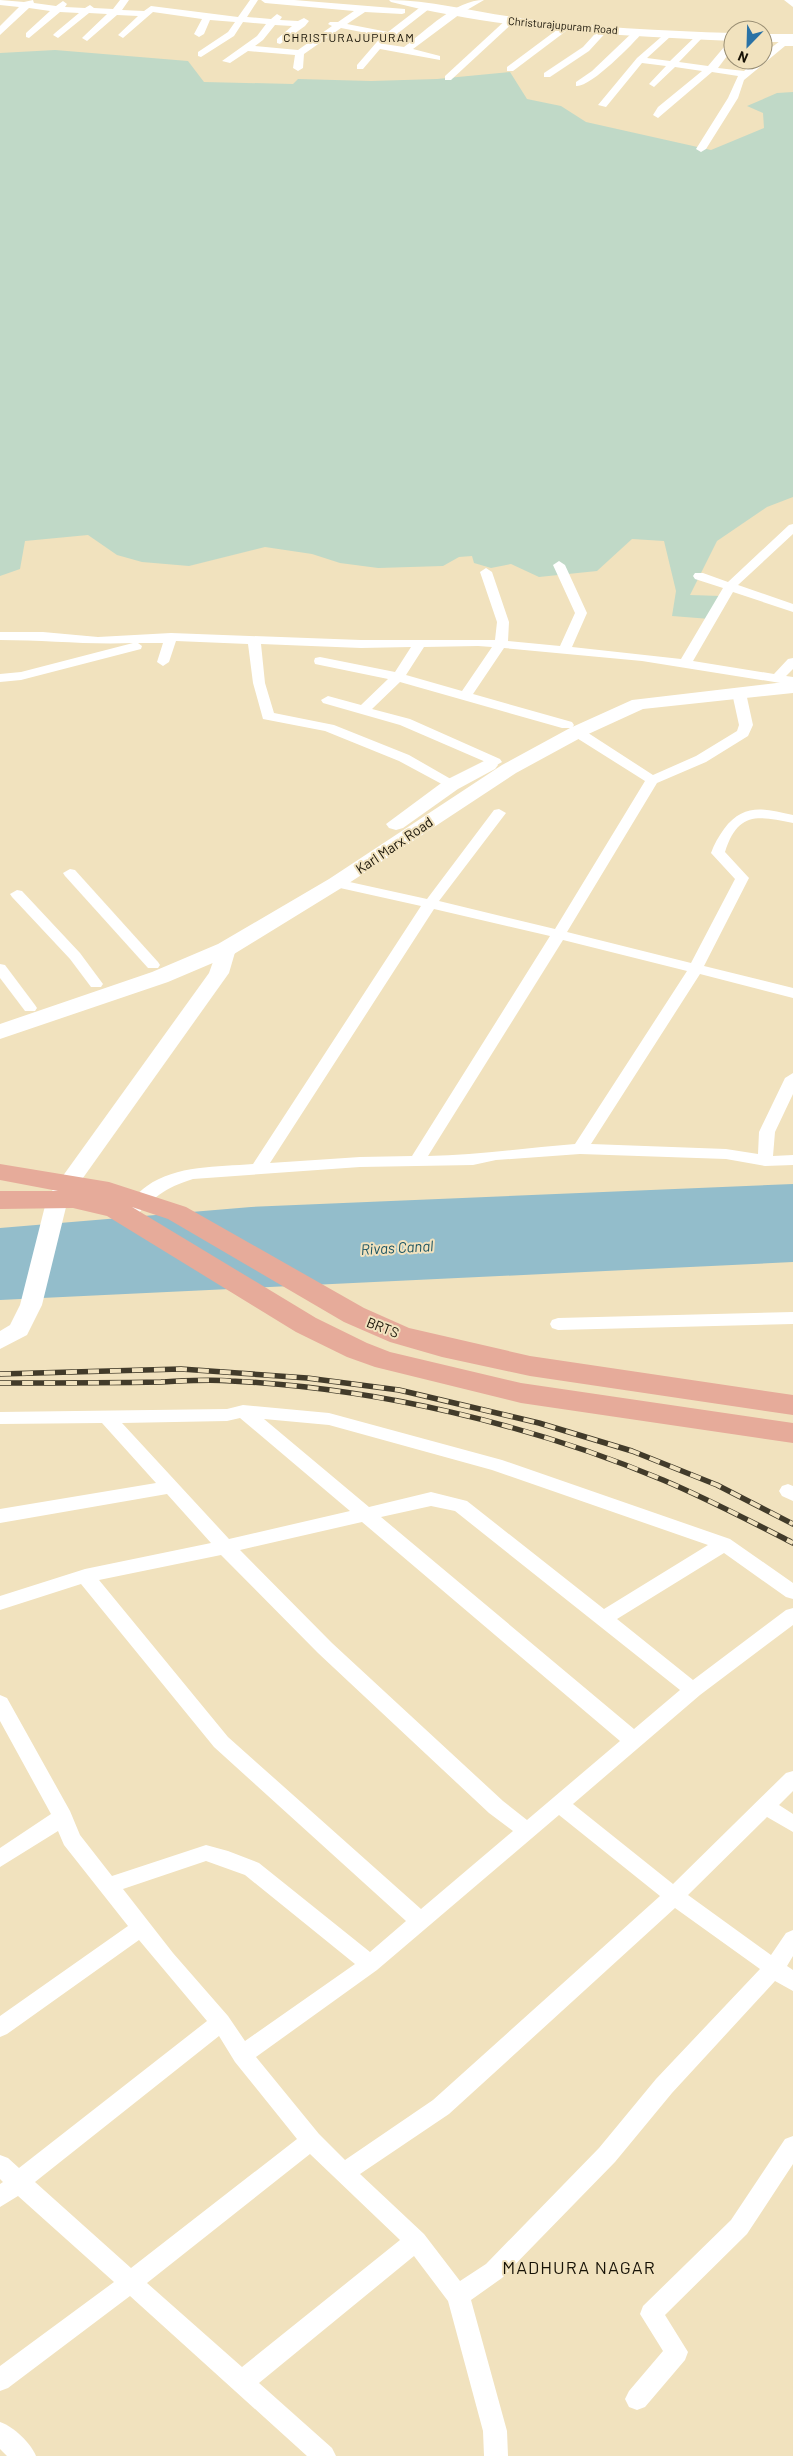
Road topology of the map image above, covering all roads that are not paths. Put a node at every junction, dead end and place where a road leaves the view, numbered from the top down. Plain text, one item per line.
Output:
1 (66, 0) edge
2 (96, 0) edge
3 (125, 0) edge
4 (160, 0) edge
5 (254, 0) edge
6 (265, 0) edge
7 (395, 0) edge
8 (480, 0) edge
9 (788, 0) edge
10 (287, 1) edge
11 (0, 2) edge
12 (29, 2) edge
13 (320, 2) edge
14 (793, 4) edge
15 (426, 7) junction
16 (58, 9) junction
17 (363, 9) junction
18 (88, 11) junction
19 (116, 11) junction
20 (149, 11) junction
21 (402, 11) dead end
22 (457, 12) junction
23 (207, 17) junction
24 (241, 19) junction
25 (511, 20) junction
26 (273, 22) junction
27 (326, 23) dead end
28 (302, 24) junction
29 (569, 25) junction
30 (339, 26) junction
31 (606, 28) junction
32 (0, 32) edge
33 (638, 32) junction
34 (199, 34) dead end
35 (668, 34) junction
36 (29, 35) dead end
37 (58, 35) dead end
38 (123, 35) dead end
39 (389, 35) junction
40 (699, 36) junction
41 (723, 37) edge
42 (87, 38) dead end
43 (773, 38) edge
44 (793, 38) edge
45 (280, 41) dead end
46 (793, 43) edge
47 (378, 46) junction
48 (247, 48) junction
49 (406, 50) junction
50 (773, 52) edge
51 (300, 53) junction
52 (201, 54) dead end
53 (723, 54) edge
54 (437, 58) dead end
55 (640, 60) junction
56 (228, 62) dead end
57 (671, 65) junction
58 (360, 67) dead end
59 (298, 68) dead end
60 (510, 69) dead end
61 (710, 69) junction
62 (750, 70) edge
63 (745, 74) junction
64 (547, 75) dead end
65 (448, 78) dead end
66 (579, 84) dead end
67 (654, 84) dead end
68 (603, 106) dead end
69 (658, 115) dead end
70 (701, 149) dead end
71 (793, 528) edge
72 (558, 565) dead end
73 (486, 572) dead end
74 (699, 576) dead end
75 (730, 586) junction
76 (793, 608) edge
77 (0, 636) edge
78 (171, 637) junction
79 (254, 639) junction
80 (420, 643) junction
81 (501, 643) junction
82 (564, 651) junction
83 (320, 661) dead end
84 (163, 662) dead end
85 (793, 662) edge
86 (685, 664) junction
87 (398, 677) junction
88 (0, 678) edge
89 (789, 681) edge
90 (739, 693) junction
91 (465, 697) junction
92 (328, 700) dead end
93 (363, 710) junction
94 (572, 728) junction
95 (495, 762) junction
96 (652, 780) junction
97 (452, 785) junction
98 (499, 813) dead end
99 (793, 819) edge
100 (70, 873) dead end
101 (336, 883) junction
102 (17, 894) dead end
103 (430, 904) junction
104 (559, 934) junction
105 (226, 949) junction
106 (153, 965) junction
107 (0, 968) edge
108 (696, 968) junction
109 (96, 984) junction
110 (793, 993) edge
111 (30, 1008) junction
112 (0, 1018) edge
113 (0, 1032) edge
114 (793, 1078) edge
115 (580, 1149) junction
116 (793, 1160) edge
117 (417, 1161) junction
118 (765, 1161) junction
119 (258, 1169) junction
120 (0, 1172) edge
121 (59, 1199) junction
122 (0, 1200) edge
123 (134, 1208) junction
124 (793, 1318) edge
125 (558, 1324) dead end
126 (0, 1341) edge
127 (793, 1406) edge
128 (243, 1411) junction
129 (0, 1418) edge
130 (108, 1418) junction
131 (793, 1433) edge
132 (170, 1487) junction
133 (365, 1514) junction
134 (0, 1516) edge
135 (724, 1544) junction
136 (225, 1547) junction
137 (85, 1576) junction
138 (793, 1592) edge
139 (0, 1603) edge
140 (793, 1615) edge
141 (603, 1619) junction
142 (693, 1690) junction
143 (0, 1703) edge
144 (5, 1727) edge
145 (633, 1740) junction
146 (793, 1779) edge
147 (559, 1804) junction
148 (767, 1806) junction
149 (62, 1817) junction
150 (793, 1824) edge
151 (527, 1831) junction
152 (0, 1859) edge
153 (108, 1886) junction
154 (674, 1896) junction
155 (421, 1922) junction
156 (140, 1928) junction
157 (793, 1939) edge
158 (370, 1964) junction
159 (774, 1968) junction
160 (793, 1982) edge
161 (221, 2022) junction
162 (0, 2028) edge
163 (242, 2055) junction
164 (311, 2141) junction
165 (793, 2146) edge
166 (0, 2165) edge
167 (345, 2172) junction
168 (19, 2182) junction
169 (0, 2197) edge
170 (416, 2241) junction
171 (131, 2282) junction
172 (458, 2296) junction
173 (0, 2380) edge
174 (242, 2382) junction
175 (637, 2399) dead end
176 (0, 2433) edge
177 (24, 2456) edge
178 (324, 2456) edge
179 (496, 2456) edge

1 - 16 street
2 - 18 street
3 - 19 street
4 - 20 street
5 - 24 street
6 - 10 street
7 - 15 street, Christurajupuram Road
8 - 22 street
9 - 14 street
10 - 13 street
10 - 26 street
11 - 12 street
12 - 16 street
12 - 32 street
13 - 17 street
13 - 28 street
15 - 22 street, Christurajupuram Road
15 - 39 street
16 - 18 street
16 - 36 street
17 - 21 street
17 - 30 street
18 - 19 street
18 - 37 street
19 - 20 street
19 - 42 street
20 - 23 street
20 - 38 street
22 - 25 street, Christurajupuram Road
22 - 49 street
23 - 24 street
23 - 34 street
24 - 26 street
24 - 52 street
25 - 29 street, Christurajupuram Road
25 - 65 street
26 - 28 street
26 - 48 street
27 - 30 street
28 - 45 street
29 - 31 street, Christurajupuram Road
29 - 60 street
30 - 39 street
30 - 51 street
31 - 33 street, Christurajupuram Road
31 - 64 street
33 - 35 street, Christurajupuram Road
33 - 66 street
35 - 40 street, Christurajupuram Road
35 - 55 street
39 - 47 street
40 - 41 street, Christurajupuram Road
40 - 57 street
43 - 44 street
46 - 50 street
47 - 49 street
47 - 58 street
48 - 51 street
48 - 56 street
49 - 54 street
51 - 59 street
53 - 61 street
55 - 57 street
55 - 68 street
57 - 61 street
57 - 67 street
61 - 63 street
61 - 69 street
62 - 63 street
63 - 70 street
71 - 75 street
72 - 82 street
73 - 81 street
74 - 75 street
75 - 76 street
75 - 86 street
77 - 78 street
78 - 79 street
78 - 84 street
78 - 88 street
79 - 80 street
79 - 97 street
80 - 81 street
80 - 87 street
81 - 82 street
81 - 91 street
82 - 86 street
83 - 87 street
85 - 89 street
86 - 89 street
87 - 91 street
87 - 93 street
89 - 90 main road, Karl Marx Road
89 - 94 main road, Karl Marx Road
90 - 94 main road, Karl Marx Road
90 - 96 street
91 - 94 street
92 - 93 street
93 - 95 street
94 - 95 main road, Karl Marx Road
94 - 96 street
94 - 101 main road, Karl Marx Road
95 - 97 main road, Karl Marx Road
96 - 104 street
97 - 106 main road, Karl Marx Road
98 - 103 street
99 - 108 street
100 - 106 street
101 - 103 street
101 - 105 main road, Karl Marx Road
102 - 109 street
103 - 104 street
103 - 119 street
104 - 108 street
104 - 117 street
105 - 113 main road, Karl Marx Road
105 - 121 street
106 - 109 main road, Karl Marx Road
107 - 111 street
108 - 110 street
108 - 115 street
109 - 111 main road, Karl Marx Road
111 - 112 main road, Karl Marx Road
114 - 118 street
115 - 117 street
115 - 118 street
116 - 118 street
117 - 119 street
119 - 123 street
120 - 121 main road, BRTS
121 - 122 main road, BRTS
121 - 123 main road, BRTS
121 - 126 street
123 - 127 main road, BRTS
123 - 131 main road, BRTS
124 - 125 street
128 - 130 street
128 - 133 street
128 - 135 street
129 - 130 street
130 - 132 street
132 - 134 street
132 - 136 street
133 - 136 street
133 - 141 street
133 - 145 street
135 - 138 street
135 - 141 street
136 - 137 street
136 - 151 street
137 - 139 street
137 - 155 street
140 - 142 street
141 - 142 street
142 - 145 street
143 - 144 street
144 - 149 street
145 - 147 street
146 - 148 street
147 - 151 street
147 - 154 street
148 - 150 street
148 - 154 street
149 - 152 street
149 - 153 street
151 - 155 street
153 - 156 street
153 - 158 street
154 - 159 street
154 - 167 street
155 - 158 street
156 - 161 street
156 - 162 street
157 - 159 street
158 - 163 street
159 - 160 street
159 - 172 street
161 - 163 street
161 - 168 street
163 - 164 street
164 - 167 street
164 - 171 street
165 - 175 street
166 - 168 street
167 - 170 street
168 - 169 street
168 - 171 street
170 - 172 street
170 - 174 street
171 - 173 street
171 - 174 street
172 - 179 street
174 - 178 street
176 - 177 street

